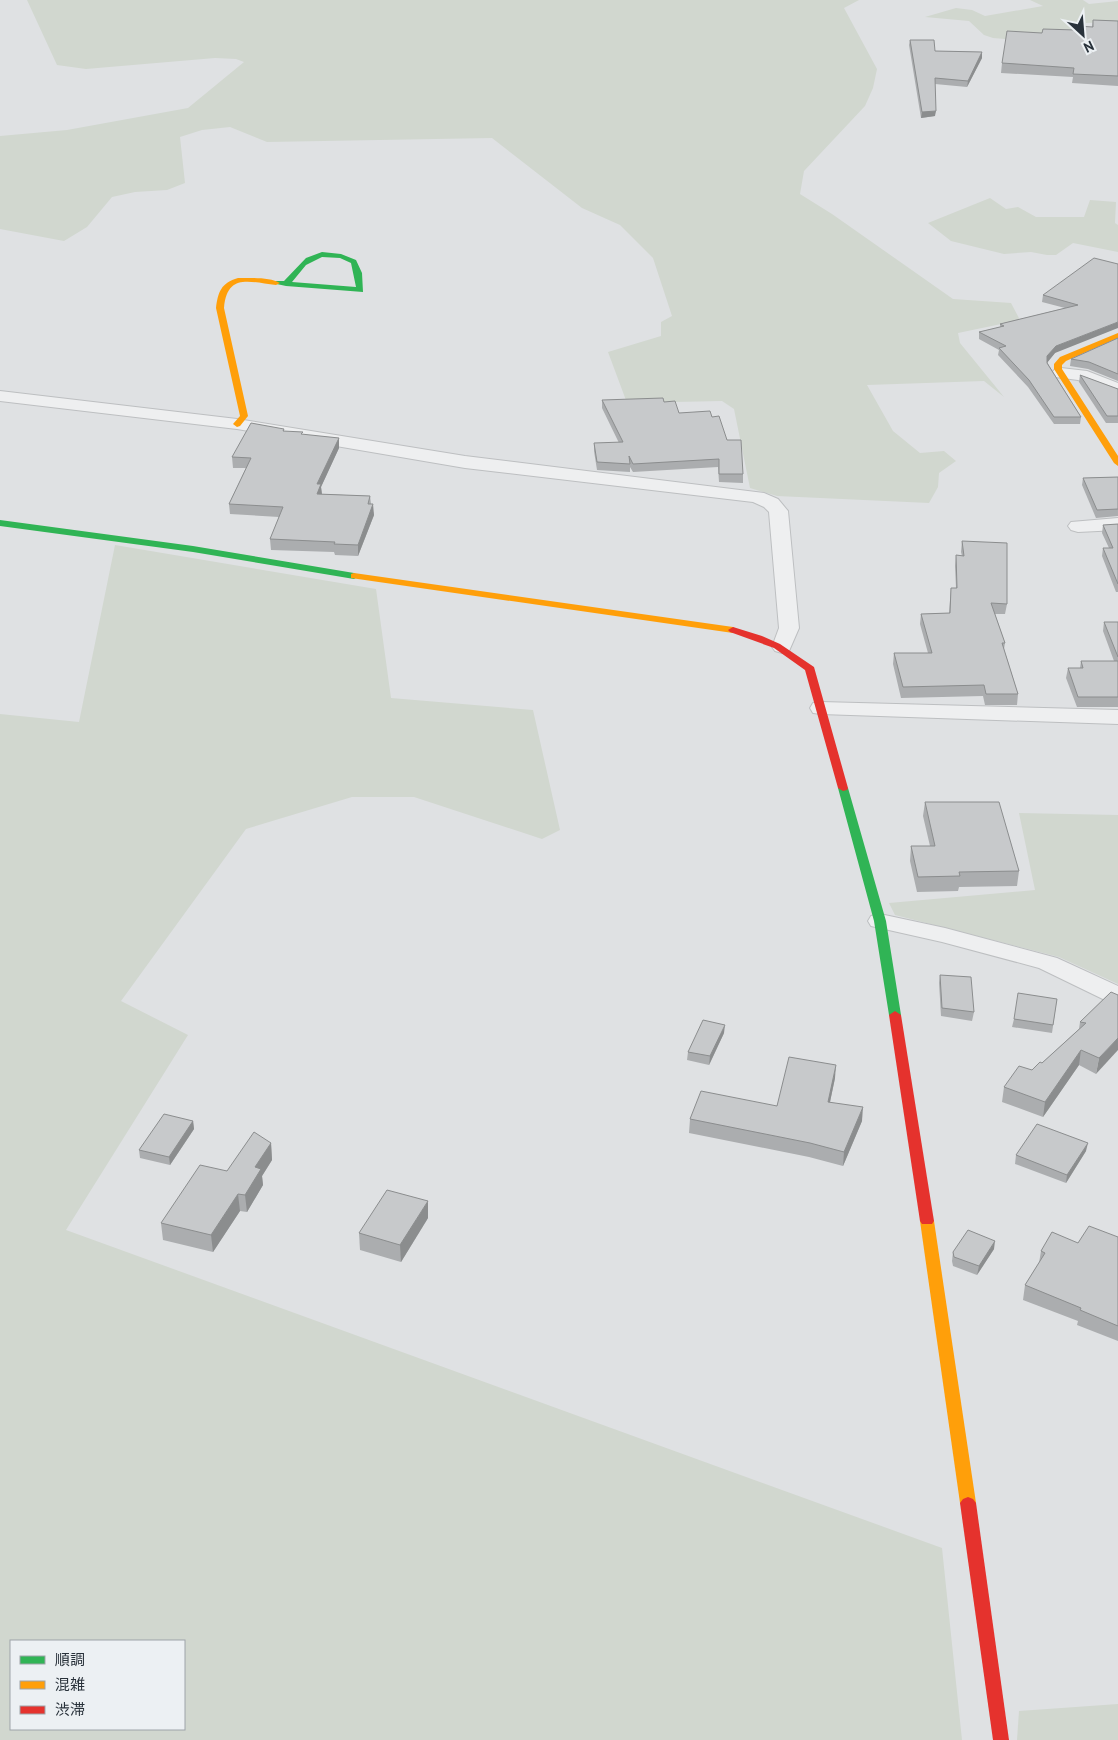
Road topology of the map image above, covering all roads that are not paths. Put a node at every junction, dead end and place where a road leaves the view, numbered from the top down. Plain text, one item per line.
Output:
1 (286, 284) junction
2 (1118, 335) edge
3 (1061, 373) junction
4 (1118, 389) edge
5 (0, 396) edge
6 (237, 424) junction
7 (1118, 463) edge
8 (0, 523) edge
9 (1118, 524) edge
10 (1078, 526) dead end
11 (782, 647) junction
12 (821, 708) junction
13 (1118, 717) edge
14 (880, 921) junction
15 (1118, 996) edge
16 (1001, 1740) edge

1 - 1 street
1 - 6 street
2 - 3 street
3 - 4 street
3 - 7 street
5 - 6 street
6 - 11 street
8 - 11 street
9 - 10 street
11 - 12 street
12 - 13 street
12 - 14 street
14 - 15 street
14 - 16 street

